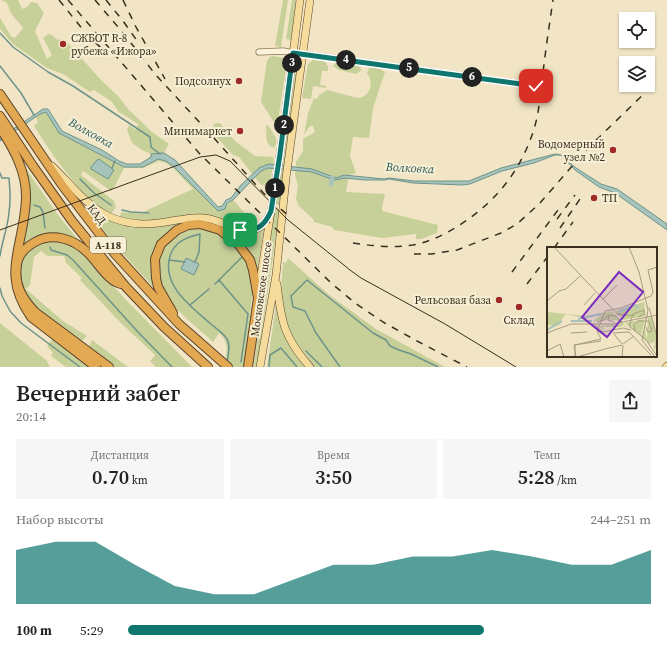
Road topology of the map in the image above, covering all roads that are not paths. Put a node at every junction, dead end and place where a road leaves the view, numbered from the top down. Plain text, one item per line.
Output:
1 (300, 0) edge
2 (310, 0) edge
3 (259, 52) dead end
4 (293, 53) junction
5 (303, 54) junction
6 (536, 86) dead end
7 (0, 94) edge
8 (2, 123) edge
9 (12, 141) junction
10 (45, 158) junction
11 (271, 211) junction
12 (276, 275) junction
13 (126, 287) junction
14 (258, 298) junction
15 (179, 324) junction
16 (96, 367) edge
17 (109, 367) edge
18 (208, 367) edge
19 (228, 367) edge
20 (248, 367) edge
21 (260, 367) edge
22 (310, 367) edge

1 - 4 main road, Московское шоссе
2 - 5 main road, Московское шоссе
3 - 4 street
4 - 5 main road
4 - 11 main road, Московское шоссе
5 - 6 street
5 - 12 main road, Московское шоссе
7 - 10 highway, КАД / А-118
8 - 9 highway, А-118
9 - 13 highway, А-118
9 - 16 highway
10 - 11 main road
10 - 15 highway, КАД / А-118
11 - 14 main road, Московское шоссе
12 - 21 main road, Московское шоссе
12 - 22 main road
13 - 17 highway
13 - 18 highway, А-118
14 - 15 highway
14 - 20 highway, Московское шоссе
15 - 19 highway, КАД / А-118

